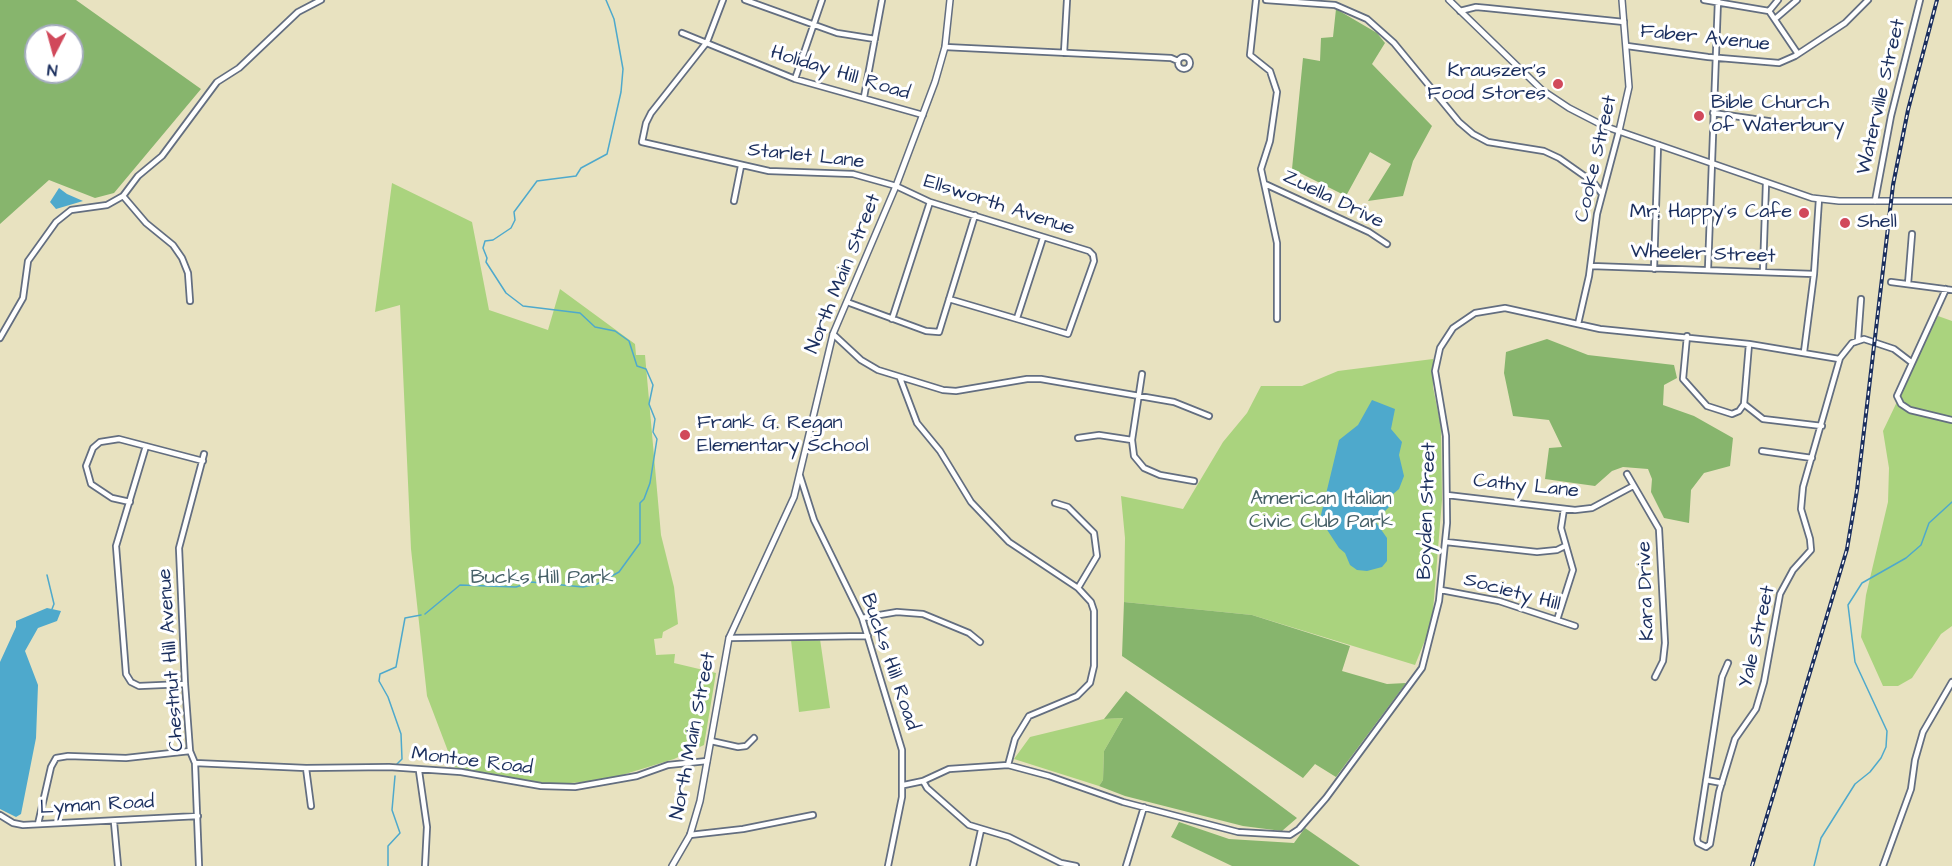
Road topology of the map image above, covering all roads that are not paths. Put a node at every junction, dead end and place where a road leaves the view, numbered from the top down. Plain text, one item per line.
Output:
1 (321, 0) edge
2 (723, 0) edge
3 (745, 0) edge
4 (822, 0) edge
5 (882, 0) edge
6 (950, 0) edge
7 (1067, 0) edge
8 (1256, 0) edge
9 (1266, 0) edge
10 (1449, 0) edge
11 (1622, 0) edge
12 (1704, 0) edge
13 (1778, 0) edge
14 (1797, 0) edge
15 (1868, 0) edge
16 (1920, 0) edge
17 (1718, 1) edge
18 (1460, 11) junction
19 (1769, 11) junction
20 (1775, 19) junction
21 (1624, 22) junction
22 (814, 25) junction
23 (682, 33) dead end
24 (875, 39) junction
25 (707, 42) junction
26 (1627, 46) junction
27 (945, 47) junction
28 (1064, 53) junction
29 (1798, 54) junction
30 (1715, 58) junction
31 (1178, 61) dead end
32 (795, 79) junction
33 (864, 97) junction
34 (1713, 113) junction
35 (923, 115) junction
36 (1775, 122) dead end
37 (1619, 131) junction
38 (1658, 145) junction
39 (1712, 164) junction
40 (741, 166) junction
41 (1766, 183) junction
42 (1265, 184) junction
43 (896, 186) junction
44 (1602, 194) junction
45 (123, 196) junction
46 (1819, 200) junction
47 (734, 201) dead end
48 (1875, 201) junction
49 (1952, 201) edge
50 (930, 202) junction
51 (975, 215) junction
52 (1912, 234) dead end
53 (1043, 238) junction
54 (1387, 244) dead end
55 (1591, 266) junction
56 (1654, 268) junction
57 (1708, 269) junction
58 (1763, 272) junction
59 (1814, 274) junction
60 (1891, 282) dead end
61 (1908, 284) junction
62 (1946, 289) junction
63 (1952, 290) edge
64 (949, 299) junction
65 (1861, 299) dead end
66 (190, 301) dead end
67 (847, 302) junction
68 (1017, 318) junction
69 (892, 319) junction
70 (1277, 319) dead end
71 (1578, 324) junction
72 (833, 334) junction
73 (1687, 336) junction
74 (0, 338) edge
75 (1858, 340) junction
76 (1749, 344) junction
77 (1804, 352) junction
78 (1839, 359) junction
79 (1911, 362) junction
80 (1142, 374) dead end
81 (900, 378) junction
82 (1139, 398) junction
83 (1744, 404) junction
84 (1209, 416) dead end
85 (1952, 420) edge
86 (1822, 426) junction
87 (1078, 438) dead end
88 (1132, 440) junction
89 (146, 446) junction
90 (1762, 452) dead end
91 (204, 454) dead end
92 (1812, 458) junction
93 (203, 461) junction
94 (1627, 474) dead end
95 (800, 476) junction
96 (1194, 481) dead end
97 (1633, 486) junction
98 (1447, 495) junction
99 (130, 502) junction
100 (1055, 503) dead end
101 (1564, 510) junction
102 (1446, 542) junction
103 (1564, 546) junction
104 (1078, 588) junction
105 (1441, 590) junction
106 (862, 618) junction
107 (1557, 620) junction
108 (1575, 626) dead end
109 (868, 636) junction
110 (729, 638) junction
111 (980, 642) dead end
112 (1728, 663) dead end
113 (1655, 677) dead end
114 (1952, 682) edge
115 (185, 684) junction
116 (754, 738) dead end
117 (711, 741) junction
118 (190, 751) junction
119 (707, 761) junction
120 (195, 763) junction
121 (1008, 765) junction
122 (306, 768) junction
123 (419, 771) junction
124 (1706, 780) junction
125 (923, 781) junction
126 (1722, 783) junction
127 (904, 785) junction
128 (311, 806) dead end
129 (1144, 807) junction
130 (0, 815) edge
131 (813, 815) dead end
132 (198, 816) junction
133 (114, 822) junction
134 (38, 824) junction
135 (981, 830) junction
136 (690, 834) junction
137 (118, 866) edge
138 (199, 866) edge
139 (425, 866) edge
140 (672, 866) edge
141 (888, 866) edge
142 (973, 866) edge
143 (1076, 866) edge
144 (1126, 866) edge
145 (1883, 866) edge

1 - 45 street
2 - 25 street
3 - 22 street
4 - 22 street
5 - 24 street
6 - 27 main road, North Main Street
7 - 28 street
8 - 42 street
9 - 44 street
10 - 18 main road
11 - 21 main road, Cooke Street
12 - 17 street
13 - 19 street
14 - 20 street
15 - 29 street, Faber Avenue
16 - 48 street, Waterville Street
17 - 19 street
17 - 30 street
18 - 21 street
18 - 37 main road
19 - 20 street
20 - 29 street
21 - 26 main road, Cooke Street
22 - 24 street
22 - 32 street
23 - 25 street, Holiday Hill Road
24 - 33 street
25 - 32 street, Holiday Hill Road
25 - 40 street, Starlet Lane
26 - 30 street, Faber Avenue
26 - 37 main road, Cooke Street
27 - 28 street
27 - 35 main road, North Main Street
28 - 31 street
29 - 30 street, Faber Avenue
30 - 34 street
32 - 33 street, Holiday Hill Road
33 - 35 street, Holiday Hill Road
34 - 36 street
34 - 39 street
35 - 43 main road, North Main Street
37 - 38 main road
37 - 44 street, Cooke Street
38 - 39 main road
38 - 56 street
39 - 41 main road
39 - 57 street
40 - 43 street, Starlet Lane
40 - 47 street
41 - 46 main road
41 - 58 street
42 - 54 street, Zuella Drive
42 - 70 street
43 - 50 street, Ellsworth Avenue
43 - 67 main road, North Main Street
44 - 55 street, Cooke Street
45 - 66 street
45 - 74 street
46 - 48 main road
46 - 59 street
48 - 49 main road
50 - 51 street, Ellsworth Avenue
50 - 69 street
51 - 53 street, Ellsworth Avenue
51 - 64 street
52 - 61 street
53 - 68 street
53 - 68 street, Ellsworth Avenue
55 - 56 street, Wheeler Street
55 - 71 street, Cooke Street
56 - 57 street, Wheeler Street
57 - 58 street, Wheeler Street
58 - 59 street, Wheeler Street
59 - 77 street
60 - 61 street
61 - 62 street
62 - 63 street
62 - 79 street
64 - 68 street
64 - 69 street
65 - 75 street
67 - 69 street
67 - 72 main road, North Main Street
71 - 73 street, Boyden Street
71 - 98 street, Boyden Street
72 - 81 street
72 - 95 main road, North Main Street
73 - 76 street, Boyden Street
73 - 83 street
75 - 78 street
75 - 79 street
76 - 77 street, Boyden Street
76 - 83 street
77 - 78 street, Boyden Street
78 - 86 street, Yale Street
79 - 85 street
80 - 82 street
81 - 82 street
81 - 104 street
82 - 84 street
82 - 88 street
83 - 86 street
86 - 92 street, Yale Street
87 - 88 street
88 - 96 street
89 - 93 street
89 - 99 street
89 - 99 street
90 - 92 street
91 - 93 street, Chestnut Hill Avenue
92 - 126 street, Yale Street
93 - 115 street, Chestnut Hill Avenue
94 - 97 street, Kara Drive
95 - 106 street, Bucks Hill Road
95 - 110 main road, North Main Street
97 - 101 street, Cathy Lane
97 - 113 street, Kara Drive
98 - 101 street, Cathy Lane
98 - 102 street, Boyden Street
99 - 115 street
100 - 104 street
101 - 103 street
102 - 103 street
102 - 105 street, Boyden Street
103 - 107 street
104 - 121 street
105 - 107 street, Society Hill
105 - 129 street, Boyden Street
106 - 109 street, Bucks Hill Road
106 - 111 street
107 - 108 street, Society Hill
109 - 110 street
109 - 127 street, Bucks Hill Road
110 - 117 main road, North Main Street
112 - 124 street, Yale Street
114 - 145 street
115 - 118 street, Chestnut Hill Avenue
116 - 117 street
117 - 119 main road, North Main Street
118 - 120 street, Chestnut Hill Avenue
118 - 134 street
119 - 123 street, Montoe Road
119 - 136 main road, North Main Street
120 - 122 street, Montoe Road
120 - 132 street, Chestnut Hill Avenue
121 - 125 street, Boyden Street
121 - 129 street, Boyden Street
122 - 123 street, Montoe Road
122 - 128 street
123 - 139 street
124 - 126 street
124 - 126 street, Yale Street
125 - 127 street, Boyden Street
125 - 135 street
127 - 141 street, Bucks Hill Road
129 - 144 street
130 - 134 street, Lyman Road
131 - 136 street
132 - 133 street, Lyman Road
132 - 138 street, Chestnut Hill Avenue
133 - 134 street, Lyman Road
133 - 137 street
135 - 142 street
135 - 143 street
136 - 140 main road, North Main Street

